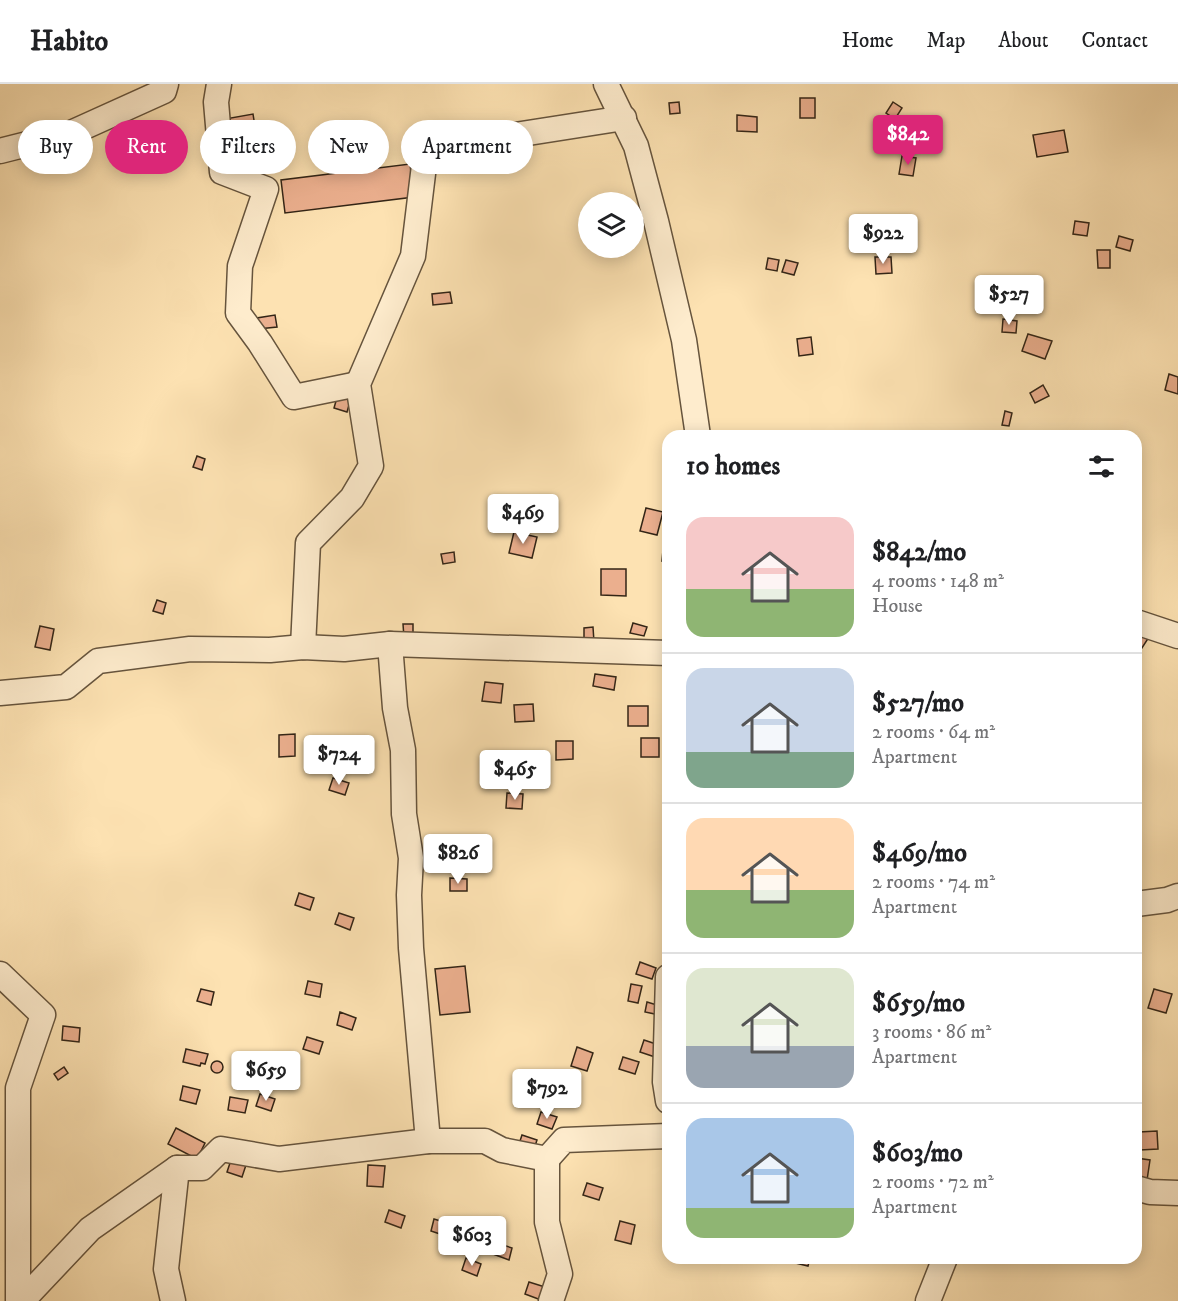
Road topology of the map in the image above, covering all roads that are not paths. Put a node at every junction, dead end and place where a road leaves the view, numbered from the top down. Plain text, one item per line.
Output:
1 (166, 84) edge
2 (219, 84) edge
3 (606, 84) edge
4 (624, 118) junction
5 (0, 151) edge
6 (358, 384) junction
7 (697, 430) edge
8 (1142, 624) edge
9 (1178, 636) edge
10 (390, 644) junction
11 (303, 647) junction
12 (662, 661) edge
13 (0, 693) edge
14 (1178, 896) edge
15 (1142, 903) edge
16 (0, 974) edge
17 (662, 1136) edge
18 (428, 1141) junction
19 (547, 1159) junction
20 (177, 1168) junction
21 (1142, 1190) edge
22 (1178, 1193) edge
23 (943, 1264) edge
24 (20, 1301) edge
25 (173, 1301) edge
26 (551, 1301) edge
27 (928, 1301) edge

1 - 5 street
2 - 6 street
3 - 4 street
4 - 6 street
4 - 7 street
6 - 11 street
8 - 9 street
10 - 11 street
10 - 12 street
10 - 18 street
11 - 13 street
14 - 15 street
16 - 24 street
17 - 19 street
18 - 19 street
18 - 20 street
19 - 26 street
20 - 24 street
20 - 25 street
21 - 22 street
23 - 27 street

